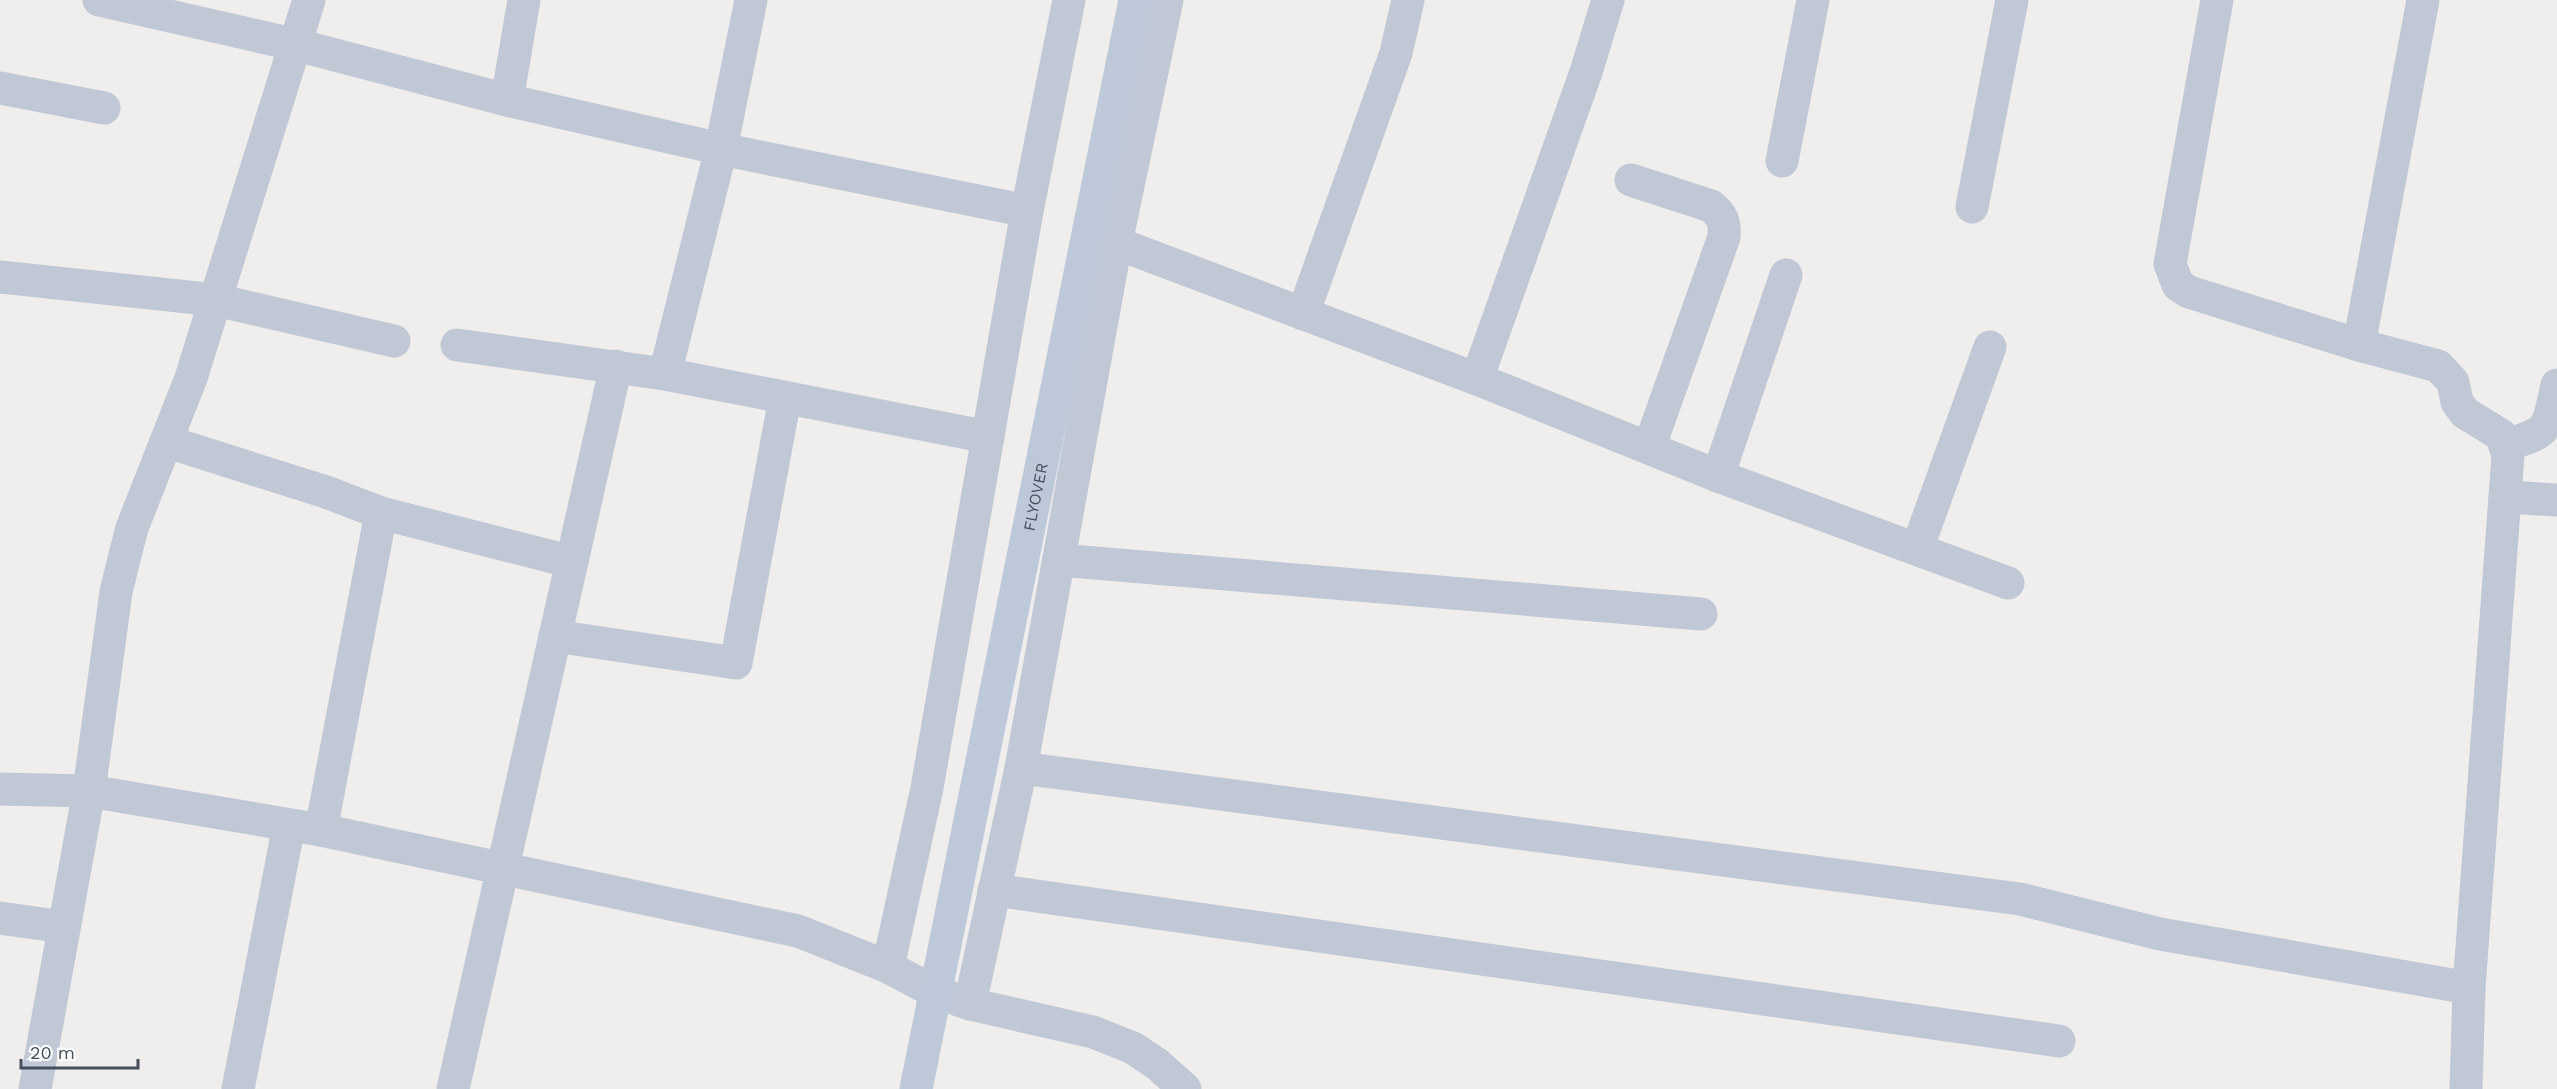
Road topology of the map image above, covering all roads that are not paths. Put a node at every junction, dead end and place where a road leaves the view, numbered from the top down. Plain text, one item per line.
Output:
1 (99, 0) edge
2 (309, 0) edge
3 (524, 0) edge
4 (751, 0) edge
5 (1069, 0) edge
6 (1135, 0) edge
7 (1167, 0) edge
8 (1408, 0) edge
9 (1608, 0) edge
10 (1813, 0) edge
11 (2012, 0) edge
12 (2217, 0) edge
13 (2423, 0) edge
14 (297, 45) junction
15 (0, 88) edge
16 (507, 100) junction
17 (104, 108) dead end
18 (721, 149) junction
19 (1782, 161) dead end
20 (1631, 180) dead end
21 (1972, 207) dead end
22 (1027, 211) junction
23 (1116, 243) junction
24 (1786, 275) dead end
25 (0, 277) edge
26 (216, 300) junction
27 (1303, 314) junction
28 (394, 341) dead end
29 (457, 345) dead end
30 (2359, 345) junction
31 (1990, 347) dead end
32 (616, 366) junction
33 (665, 374) junction
34 (1477, 380) junction
35 (2557, 385) edge
36 (785, 398) junction
37 (988, 437) junction
38 (168, 442) junction
39 (2506, 445) junction
40 (1649, 448) junction
41 (1718, 476) junction
42 (2506, 497) junction
43 (2557, 500) edge
44 (381, 513) junction
45 (1917, 549) junction
46 (1059, 560) junction
47 (572, 562) junction
48 (2008, 583) dead end
49 (1701, 614) dead end
50 (555, 636) junction
51 (1021, 768) junction
52 (0, 789) edge
53 (89, 791) junction
54 (305, 827) junction
55 (502, 866) junction
56 (994, 890) junction
57 (0, 918) edge
58 (64, 927) junction
59 (888, 967) junction
60 (2469, 988) junction
61 (935, 992) junction
62 (970, 1004) junction
63 (2059, 1041) dead end
64 (35, 1089) edge
65 (238, 1089) edge
66 (453, 1089) edge
67 (916, 1089) edge
68 (1185, 1089) edge
69 (2466, 1089) edge

1 - 14 street
2 - 14 street
3 - 16 street
4 - 18 street
5 - 22 street
6 - 61 main road, FLYOVER
7 - 23 street
8 - 27 street
9 - 34 street
10 - 19 street
11 - 21 street
12 - 30 street
13 - 30 street
14 - 16 street
14 - 26 street
15 - 17 street
16 - 18 street
18 - 22 street
18 - 33 street
20 - 40 street
22 - 37 street
23 - 27 street
23 - 46 street
24 - 41 street
25 - 26 street
26 - 28 street
26 - 38 street
27 - 34 street
29 - 32 street
30 - 39 street
31 - 45 street
32 - 33 street
32 - 47 street
33 - 36 street
34 - 40 street
35 - 39 street
36 - 37 street
36 - 50 street
37 - 59 street
38 - 44 street
38 - 53 street
39 - 42 street
40 - 41 street
41 - 45 street
42 - 43 street
42 - 60 street
44 - 47 street
44 - 54 street
45 - 48 street
46 - 49 street
46 - 51 street
47 - 50 street
50 - 55 street
51 - 56 street
51 - 60 street
52 - 53 street
53 - 54 street
53 - 58 street
54 - 55 street
54 - 65 street
55 - 59 street
55 - 66 street
56 - 62 street
56 - 63 street
57 - 58 street
58 - 64 street
59 - 61 street
60 - 69 street
61 - 62 street
61 - 67 main road, FLYOVER
62 - 68 street

